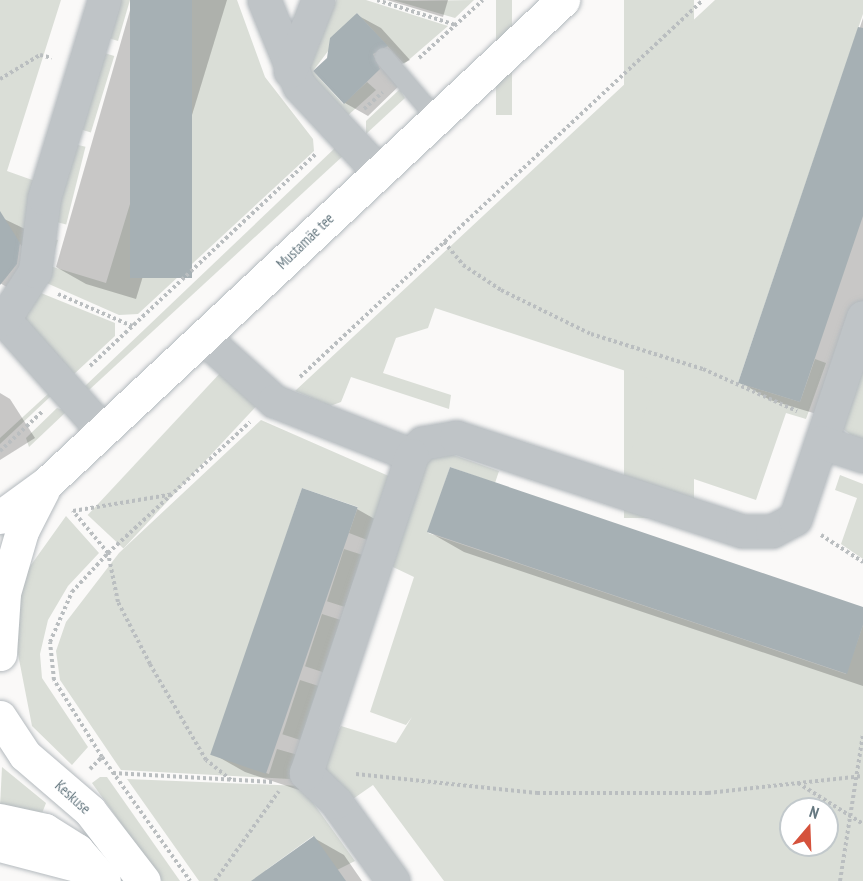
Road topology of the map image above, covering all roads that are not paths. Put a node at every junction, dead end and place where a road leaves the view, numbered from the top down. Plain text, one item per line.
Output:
1 (104, 0) edge
2 (264, 0) edge
3 (318, 0) edge
4 (563, 0) edge
5 (384, 57) dead end
6 (290, 71) junction
7 (436, 118) junction
8 (378, 171) junction
9 (2, 317) edge
10 (863, 317) edge
11 (203, 338) junction
12 (102, 430) junction
13 (823, 435) junction
14 (412, 455) junction
15 (863, 456) edge
16 (47, 483) junction
17 (0, 517) edge
18 (0, 654) edge
19 (0, 717) edge
20 (0, 820) edge
21 (0, 845) edge
22 (102, 878) edge
23 (144, 881) edge
24 (393, 881) edge

1 - 9 street
2 - 6 street
3 - 6 street
4 - 7 main road, Mustamäe tee
5 - 7 lane
6 - 8 street
7 - 8 main road, Mustamäe tee
8 - 11 main road, Mustamäe tee
9 - 12 street
10 - 13 street
11 - 12 main road, Mustamäe tee
11 - 14 street
12 - 16 main road, Mustamäe tee
13 - 14 street
13 - 15 street
14 - 24 street
16 - 17 main road, Mustamäe tee
16 - 18 main road, Mustamäe tee
19 - 23 main road, Keskuse
20 - 22 main road
21 - 22 main road

